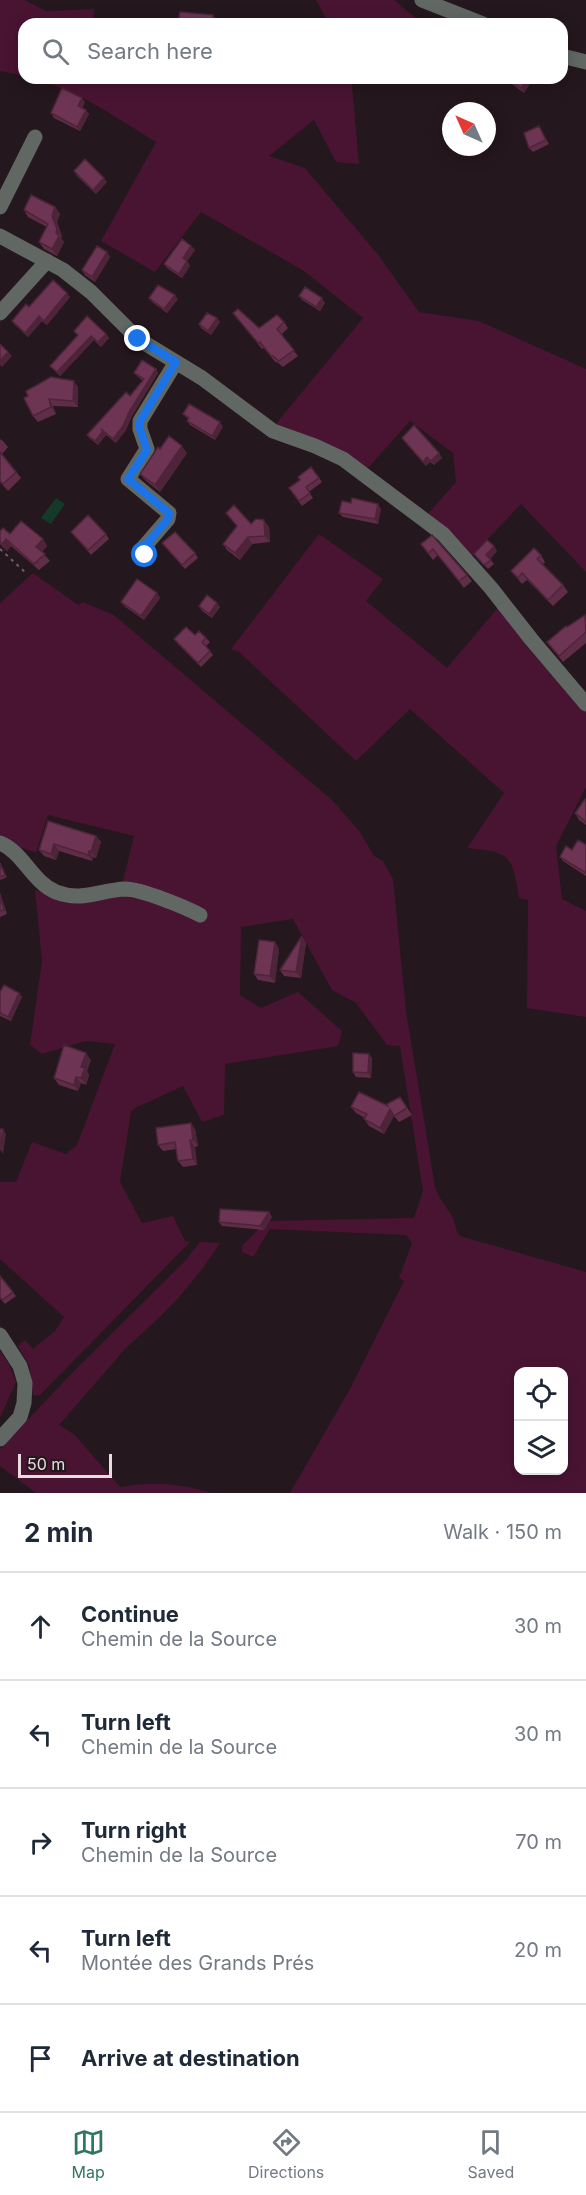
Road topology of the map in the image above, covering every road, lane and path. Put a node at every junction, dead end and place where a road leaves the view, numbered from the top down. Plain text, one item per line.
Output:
1 (422, 0) edge
2 (468, 18) edge
3 (568, 58) edge
4 (586, 62) edge
5 (35, 138) dead end
6 (0, 207) edge
7 (0, 236) edge
8 (47, 261) junction
9 (0, 314) edge
10 (176, 362) junction
11 (0, 549) edge
12 (145, 555) dead end
13 (26, 573) dead end
14 (586, 704) edge
15 (0, 843) edge
16 (200, 915) dead end
17 (0, 1335) edge
18 (0, 1439) edge

1 - 2 street
3 - 4 street
5 - 6 street
7 - 8 street
8 - 9 street
8 - 10 street
10 - 12 street
10 - 14 street
11 - 13 path
15 - 16 street
17 - 18 street

